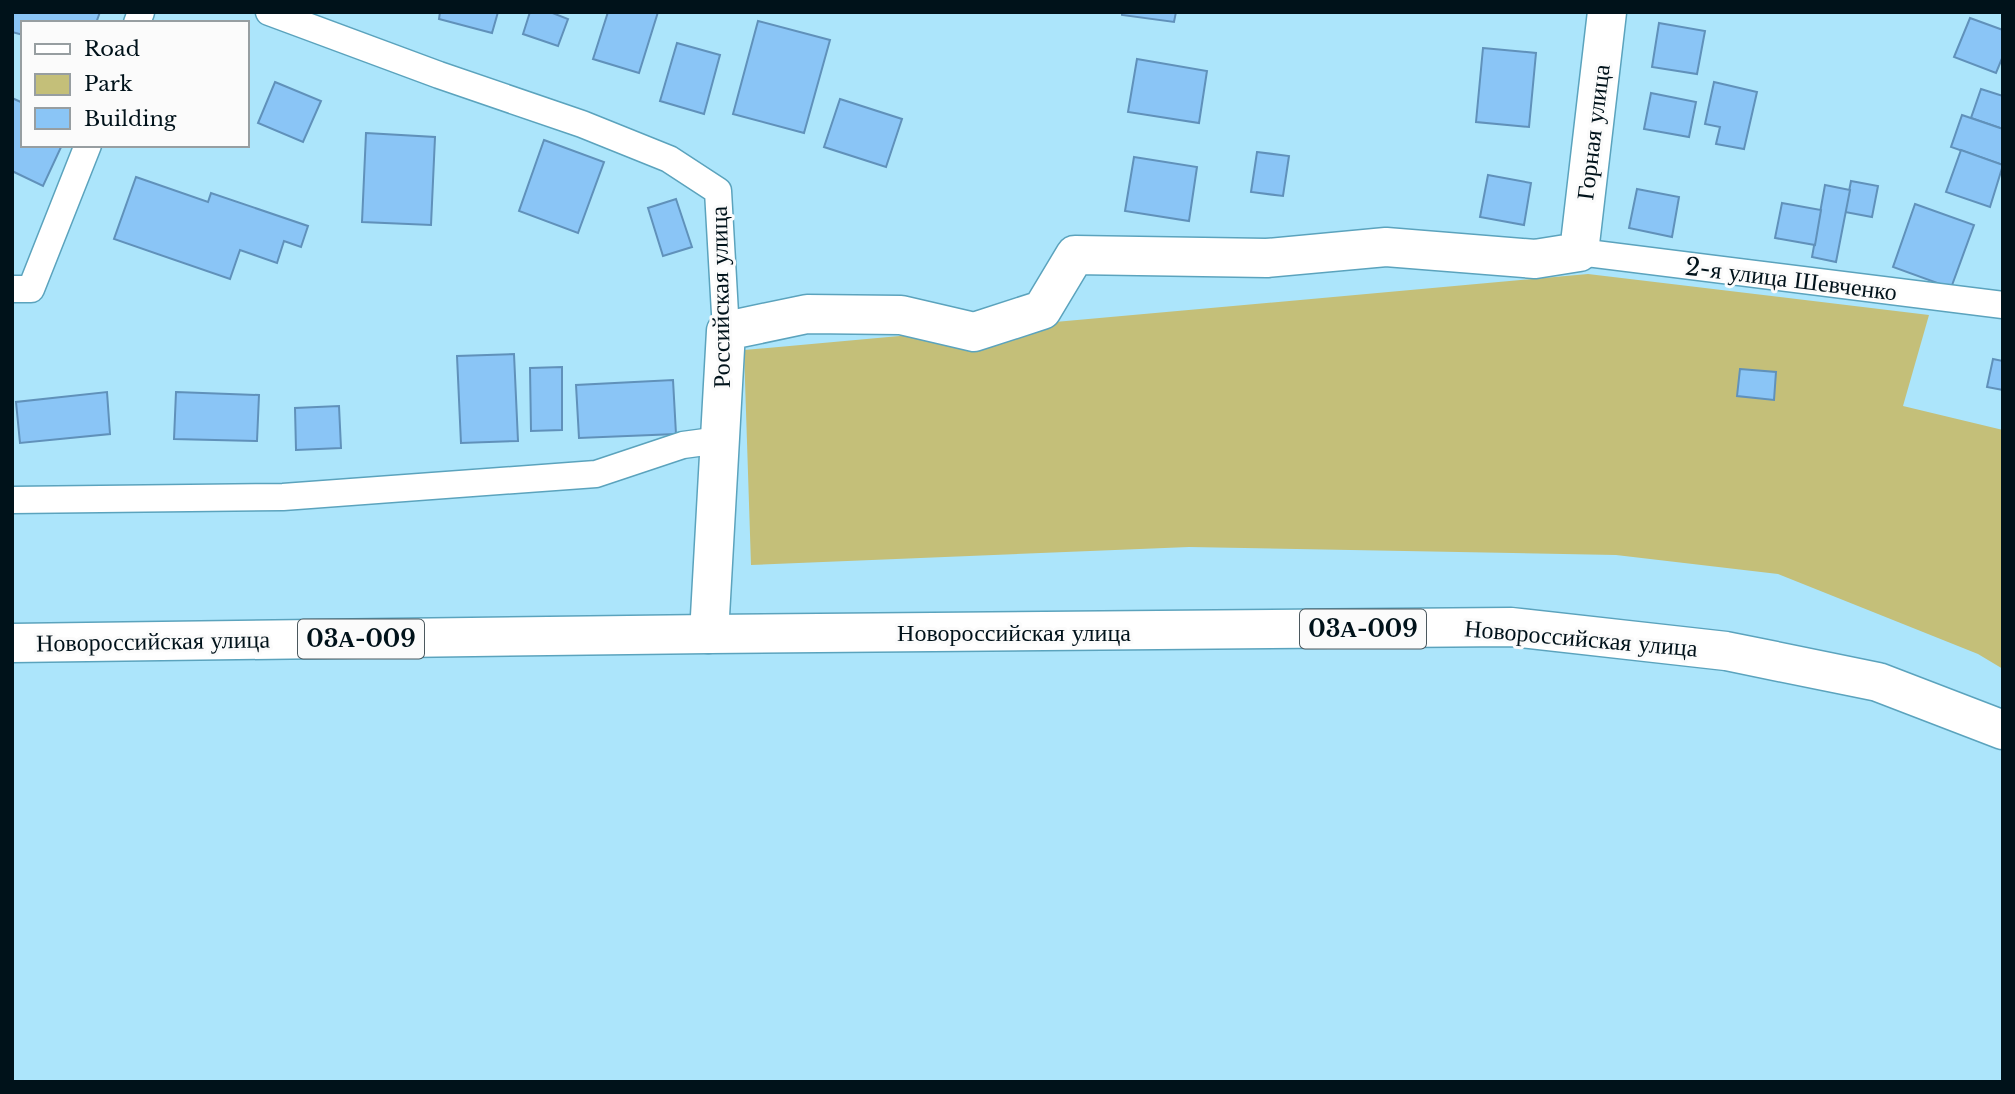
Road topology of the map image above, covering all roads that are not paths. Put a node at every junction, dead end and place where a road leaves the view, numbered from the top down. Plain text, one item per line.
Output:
1 (269, 12) edge
2 (1607, 12) edge
3 (87, 147) edge
4 (1579, 252) junction
5 (12, 289) edge
6 (2003, 305) edge
7 (726, 331) junction
8 (720, 440) junction
9 (12, 500) edge
10 (709, 634) junction
11 (12, 643) edge
12 (2003, 730) edge

1 - 7 street, Российская улица
2 - 4 main road, Горная улица
3 - 5 street
4 - 6 street, 2-я улица Шевченко
4 - 7 main road
7 - 8 main road, Российская улица
8 - 9 street
8 - 10 main road, Российская улица
10 - 11 main road, Новороссийская улица / 03А-009
10 - 12 main road, Новороссийская улица / 03А-009

